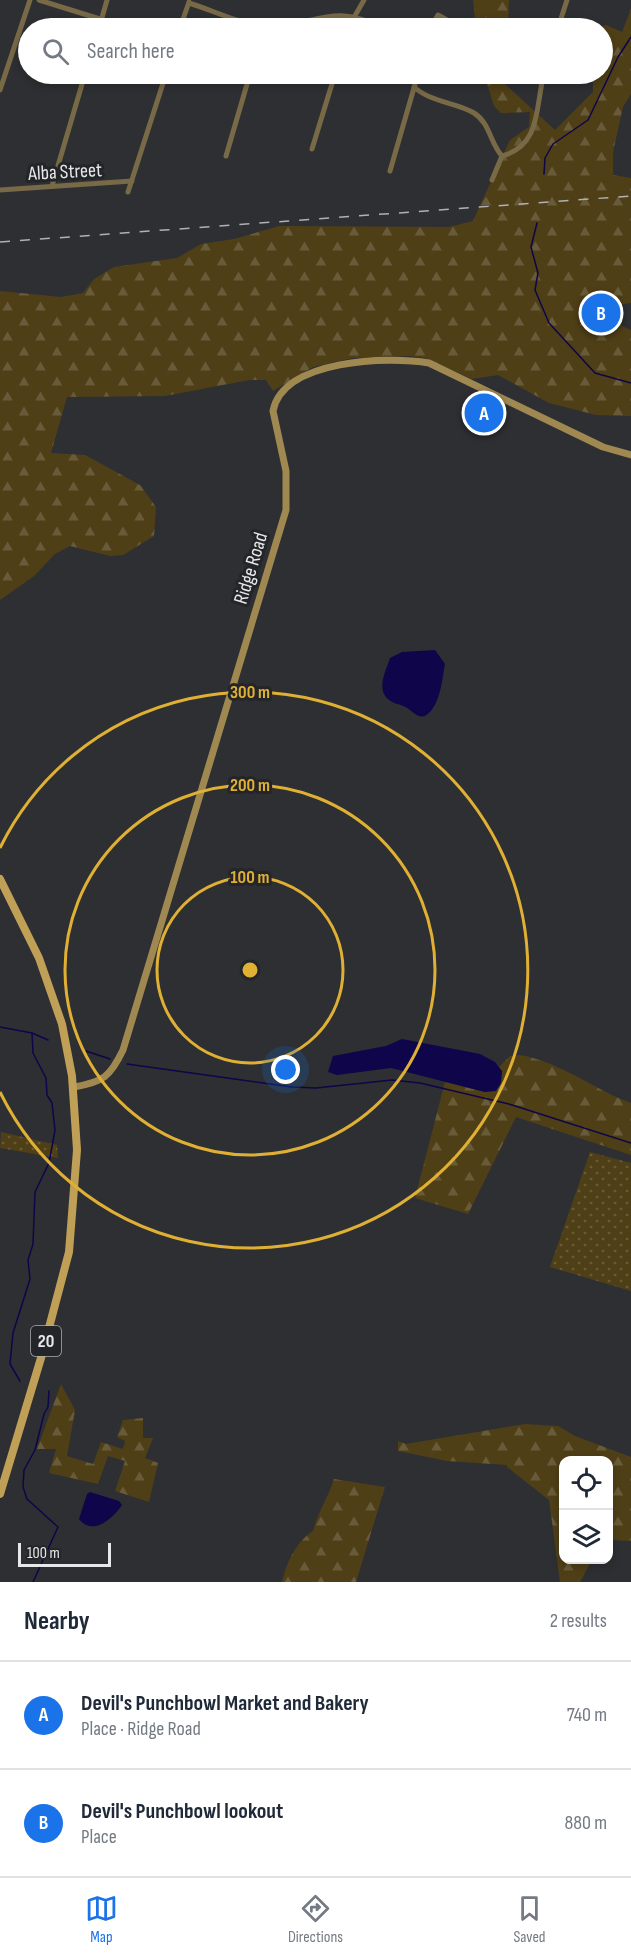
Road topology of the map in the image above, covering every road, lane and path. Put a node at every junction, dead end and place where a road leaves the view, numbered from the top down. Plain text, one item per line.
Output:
1 (30, 0) edge
2 (39, 0) edge
3 (107, 0) edge
4 (364, 0) edge
5 (567, 0) edge
6 (189, 1) edge
7 (354, 16) junction
8 (23, 18) edge
9 (95, 18) edge
10 (102, 18) edge
11 (183, 18) edge
12 (238, 18) edge
13 (308, 18) edge
14 (360, 18) edge
15 (561, 18) edge
16 (18, 30) edge
17 (3, 68) edge
18 (82, 84) edge
19 (163, 84) edge
20 (247, 84) edge
21 (332, 84) edge
22 (415, 84) edge
23 (542, 84) edge
24 (414, 87) junction
25 (0, 90) edge
26 (312, 149) dead end
27 (226, 156) dead end
28 (502, 156) junction
29 (390, 171) dead end
30 (492, 180) dead end
31 (132, 182) junction
32 (52, 186) junction
33 (0, 190) edge
34 (128, 192) dead end
35 (631, 455) edge
36 (0, 879) edge
37 (74, 1087) junction
38 (0, 1494) edge

1 - 8 street
2 - 9 street
3 - 10 street
4 - 7 street
5 - 15 street
6 - 11 street
6 - 12 street
7 - 13 street
7 - 14 street
16 - 17 street
17 - 25 street
18 - 32 street
19 - 31 street
20 - 27 street
21 - 26 street
22 - 24 street
23 - 28 street
24 - 28 street
24 - 29 street
28 - 30 street
31 - 32 street, Alba Street
31 - 34 street
32 - 33 street, Alba Street
35 - 37 main road, Ridge Road
36 - 37 main road, 20
37 - 38 main road, 20

